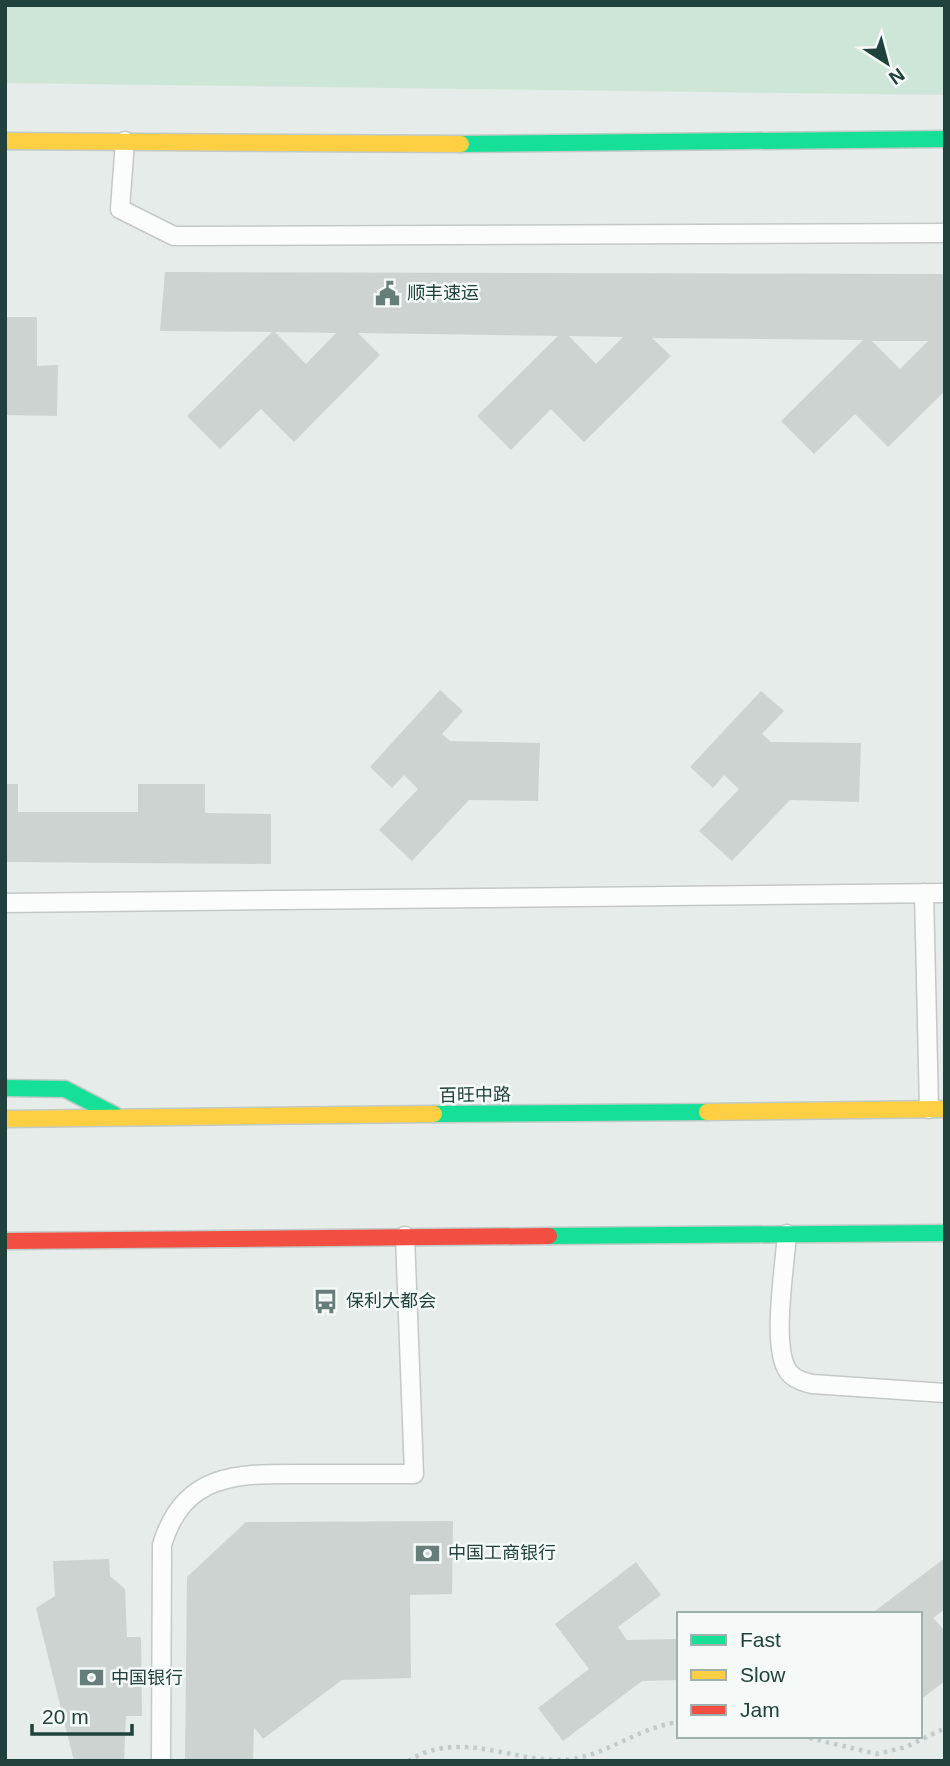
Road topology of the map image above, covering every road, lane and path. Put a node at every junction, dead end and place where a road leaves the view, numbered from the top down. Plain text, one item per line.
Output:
1 (945, 139) edge
2 (5, 141) edge
3 (125, 141) junction
4 (945, 233) edge
5 (945, 892) edge
6 (925, 893) junction
7 (5, 903) edge
8 (5, 1088) edge
9 (937, 1109) edge
10 (120, 1118) junction
11 (5, 1119) edge
12 (945, 1233) edge
13 (788, 1234) junction
14 (405, 1236) junction
15 (5, 1241) edge
16 (46, 1241) junction
17 (5, 1252) edge
18 (945, 1392) edge
19 (677, 1722) edge
20 (945, 1728) edge
21 (809, 1738) edge
22 (161, 1761) edge
23 (408, 1761) edge

1 - 3 main road
2 - 3 main road
3 - 4 lane
5 - 6 lane
6 - 7 lane
6 - 9 lane
8 - 10 main road
9 - 10 main road, 百旺中路
10 - 11 main road, 百旺中路
12 - 13 main road
13 - 14 main road
13 - 18 lane
14 - 16 main road
14 - 22 lane
15 - 16 main road
16 - 17 main road
19 - 23 path
20 - 21 path

